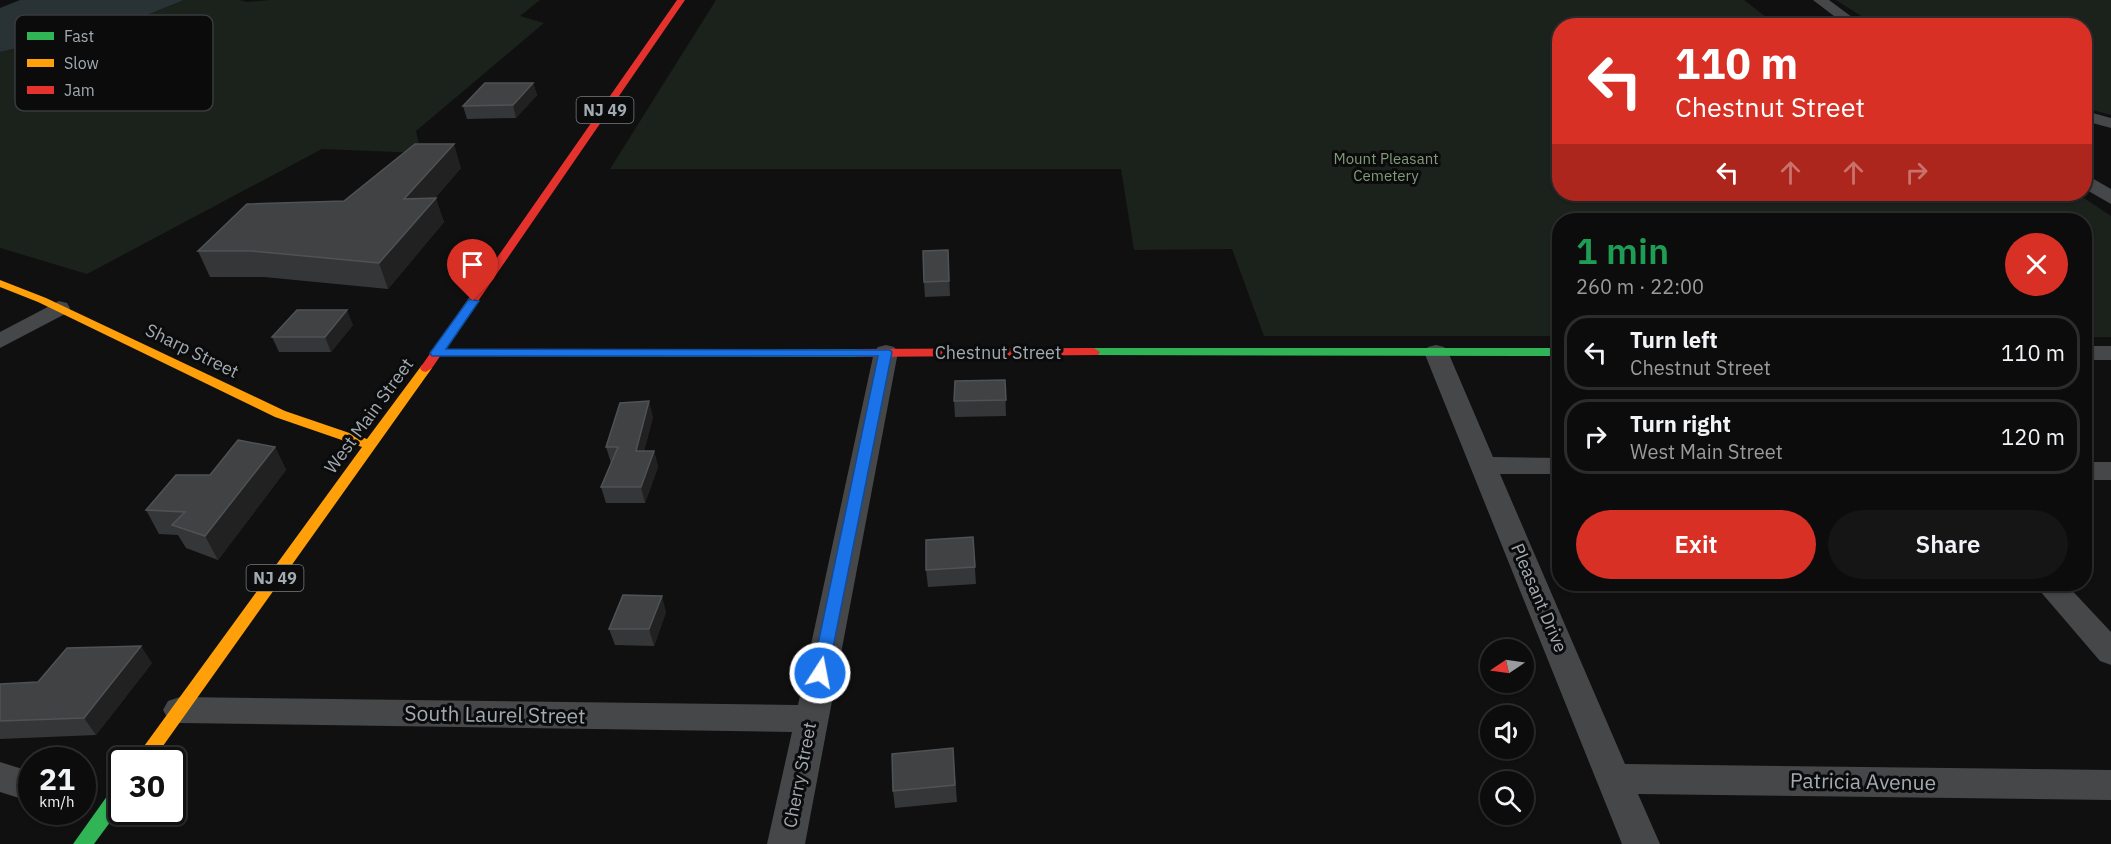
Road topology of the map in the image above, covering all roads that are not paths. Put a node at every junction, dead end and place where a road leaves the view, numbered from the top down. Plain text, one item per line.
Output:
1 (681, 0) edge
2 (1820, 0) edge
3 (1846, 18) edge
4 (2092, 118) edge
5 (2111, 123) edge
6 (2092, 185) edge
7 (2111, 198) edge
8 (0, 283) edge
9 (59, 308) junction
10 (0, 341) edge
11 (886, 352) junction
12 (1436, 352) junction
13 (1552, 352) edge
14 (437, 353) junction
15 (2092, 353) edge
16 (2111, 353) edge
17 (371, 445) junction
18 (1483, 465) junction
19 (1552, 466) edge
20 (2092, 471) edge
21 (2111, 471) edge
22 (2055, 591) edge
23 (2111, 653) edge
24 (180, 710) junction
25 (811, 719) junction
26 (153, 747) edge
27 (0, 777) edge
28 (1615, 779) junction
29 (18, 783) edge
30 (2111, 784) edge
31 (103, 802) edge
32 (83, 844) edge
33 (786, 844) edge
34 (1641, 844) edge

1 - 14 main road, West Main Street / NJ 49
2 - 3 street
4 - 5 street
6 - 7 street
8 - 9 main road, Sharp Street
9 - 10 street
9 - 17 main road, Sharp Street
11 - 12 main road, Chestnut Street
11 - 14 main road, Chestnut Street
11 - 25 street, Cherry Street
12 - 13 main road, Chestnut Street
12 - 18 street, Pleasant Drive
14 - 17 main road, West Main Street / NJ 49
15 - 16 street
17 - 24 main road, West Main Street / NJ 49
18 - 19 street
18 - 28 street, Pleasant Drive
20 - 21 street
22 - 23 street
24 - 25 street, South Laurel Street
24 - 26 main road, West Main Street / NJ 49
25 - 33 street, Cherry Street
27 - 29 street
28 - 30 street, Patricia Avenue
28 - 34 street, Pleasant Drive
31 - 32 main road

